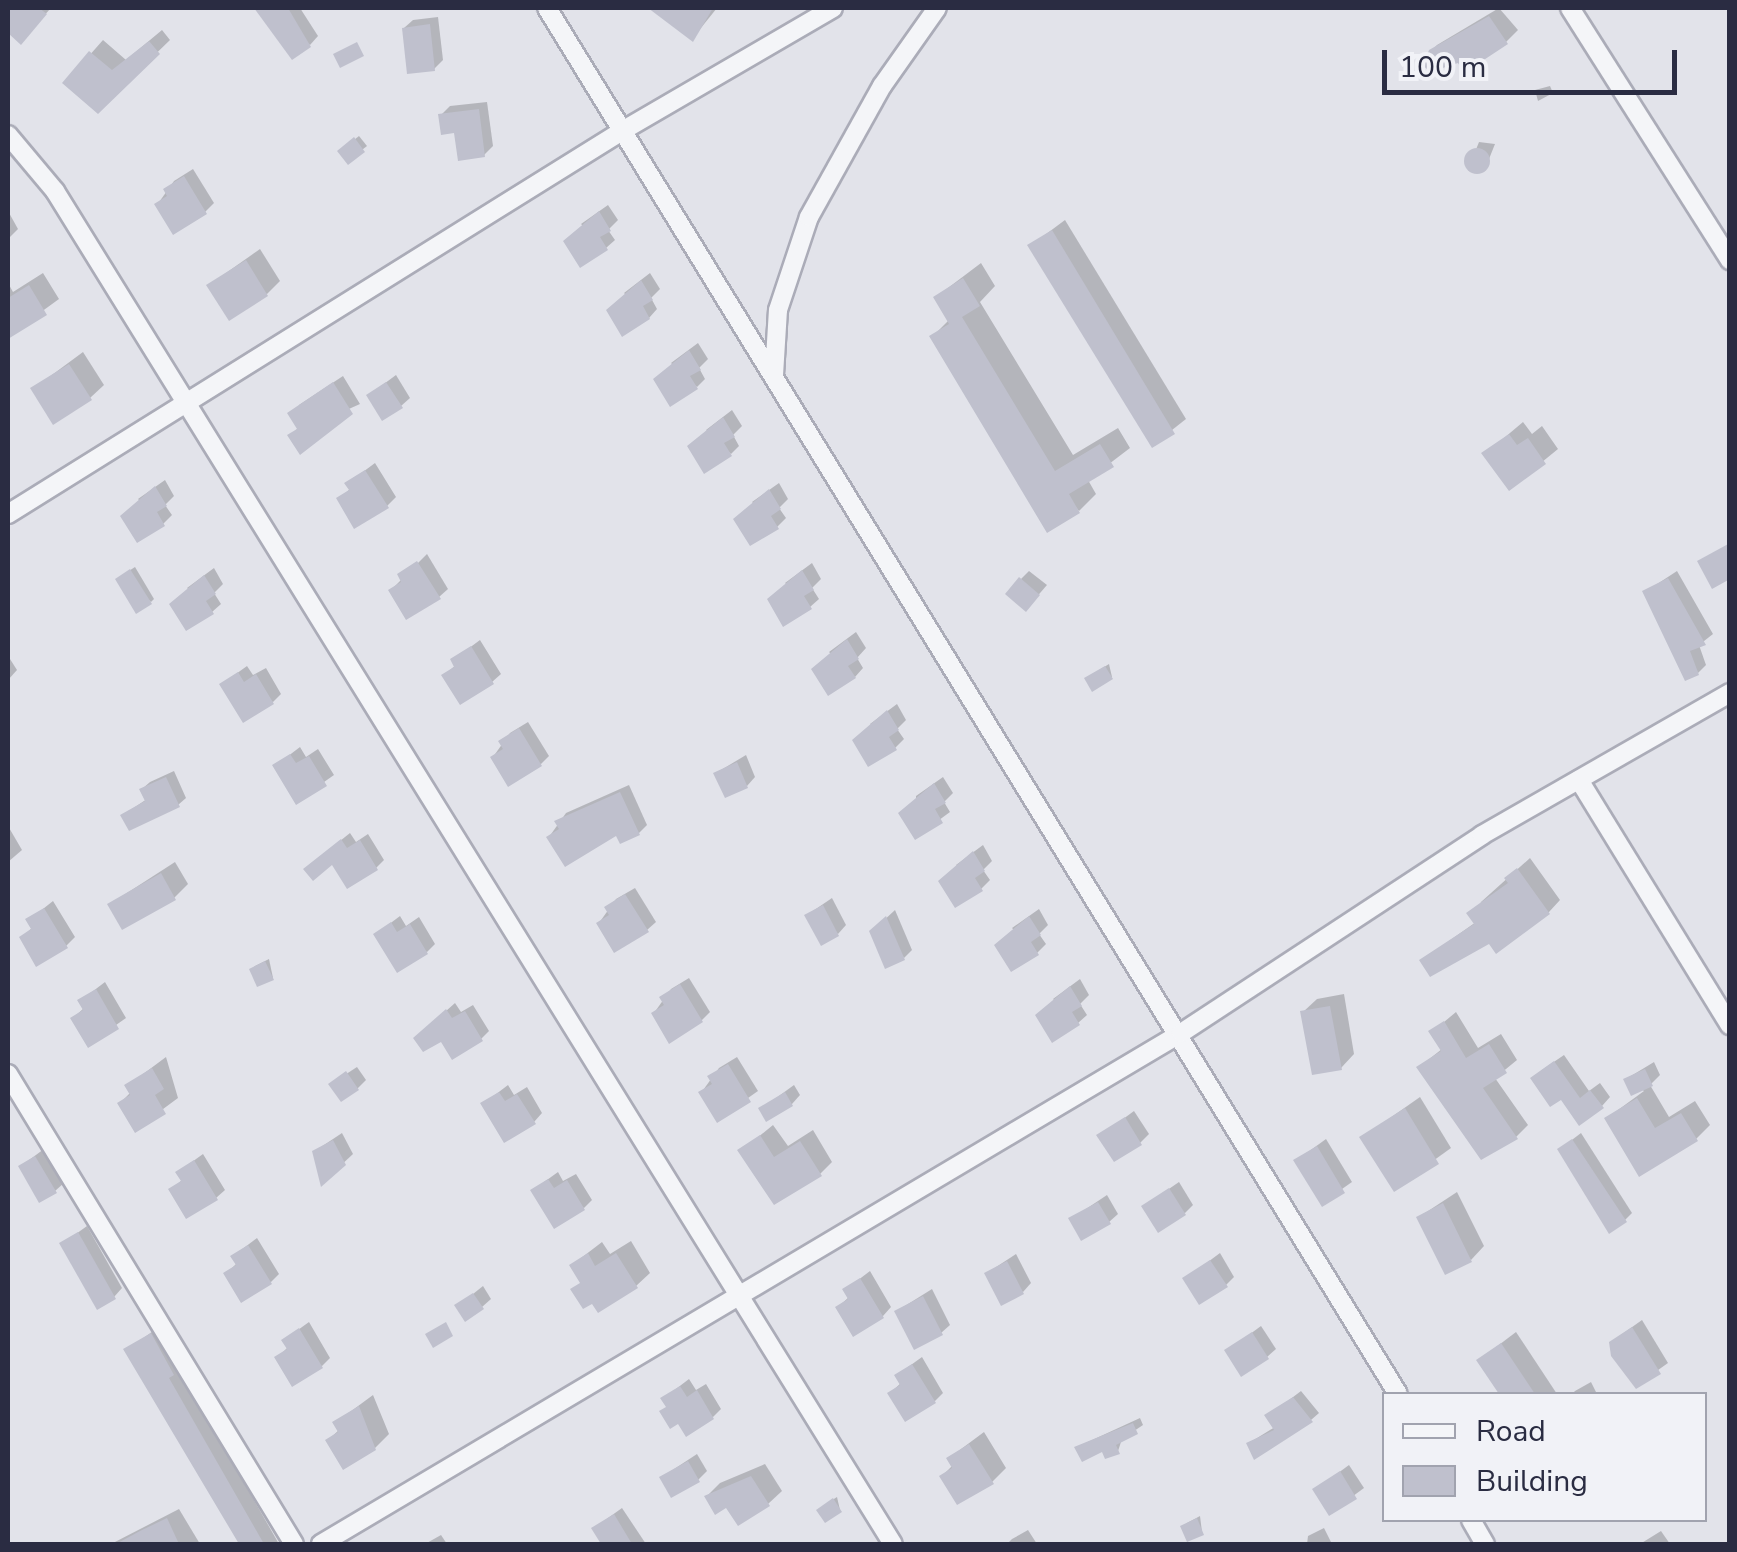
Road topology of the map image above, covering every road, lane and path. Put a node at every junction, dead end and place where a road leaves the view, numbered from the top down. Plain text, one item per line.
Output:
1 (547, 8) edge
2 (833, 8) edge
3 (937, 8) edge
4 (1570, 8) edge
5 (622, 131) junction
6 (8, 135) edge
7 (1730, 260) edge
8 (774, 376) junction
9 (186, 401) junction
10 (8, 514) edge
11 (1730, 693) edge
12 (1579, 780) junction
13 (1730, 1025) edge
14 (1181, 1033) junction
15 (8, 1074) edge
16 (740, 1295) junction
17 (1397, 1392) edge
18 (1472, 1522) edge
19 (294, 1544) edge
20 (320, 1544) edge
21 (893, 1544) edge
22 (1485, 1544) edge

1 - 5 street
2 - 5 street
3 - 8 street
4 - 7 street
5 - 8 street
5 - 9 street
6 - 9 street
8 - 14 street
9 - 10 street
9 - 16 street
11 - 12 street
12 - 13 street
12 - 14 street
14 - 16 street
14 - 17 street
15 - 19 street
16 - 20 street
16 - 21 street
18 - 22 street

